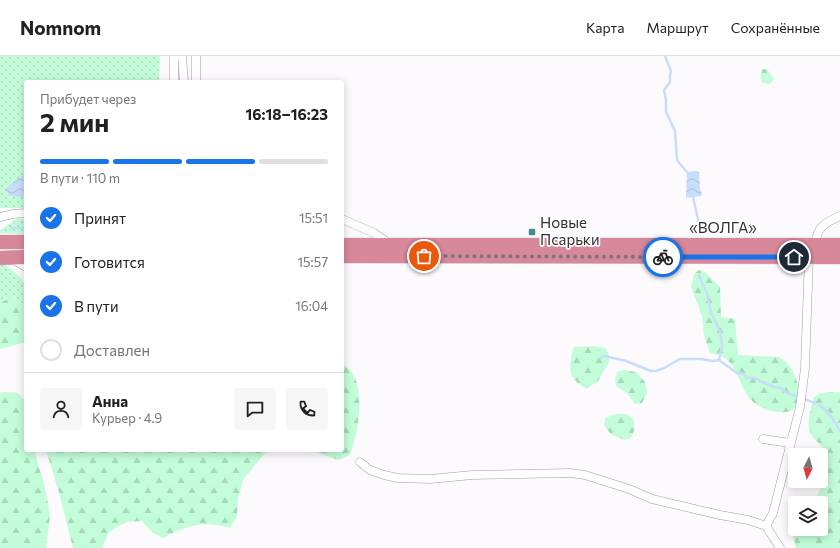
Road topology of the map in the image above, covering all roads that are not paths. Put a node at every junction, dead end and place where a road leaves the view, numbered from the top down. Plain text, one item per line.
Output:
1 (174, 56) edge
2 (196, 56) edge
3 (184, 58) edge
4 (174, 80) edge
5 (184, 80) edge
6 (196, 80) edge
7 (24, 213) edge
8 (840, 216) edge
9 (0, 217) edge
10 (344, 219) edge
11 (0, 242) edge
12 (24, 242) edge
13 (344, 245) edge
14 (392, 245) junction
15 (840, 245) edge
16 (812, 251) junction
17 (344, 256) edge
18 (24, 257) edge
19 (840, 257) edge
20 (5, 258) edge
21 (24, 266) edge
22 (763, 439) dead end
23 (790, 443) junction
24 (360, 462) dead end
25 (766, 526) junction
26 (780, 548) edge

1 - 4 street
2 - 6 street
3 - 5 street
7 - 9 street
8 - 16 street
10 - 14 street
11 - 12 highway
13 - 14 highway, «ВОЛГА»
14 - 16 highway, «ВОЛГА»
15 - 16 highway, «ВОЛГА»
16 - 17 highway, «ВОЛГА»
16 - 19 highway, «ВОЛГА»
16 - 23 street
18 - 20 highway
20 - 21 street
22 - 23 street
23 - 25 street
24 - 25 street
25 - 26 street

